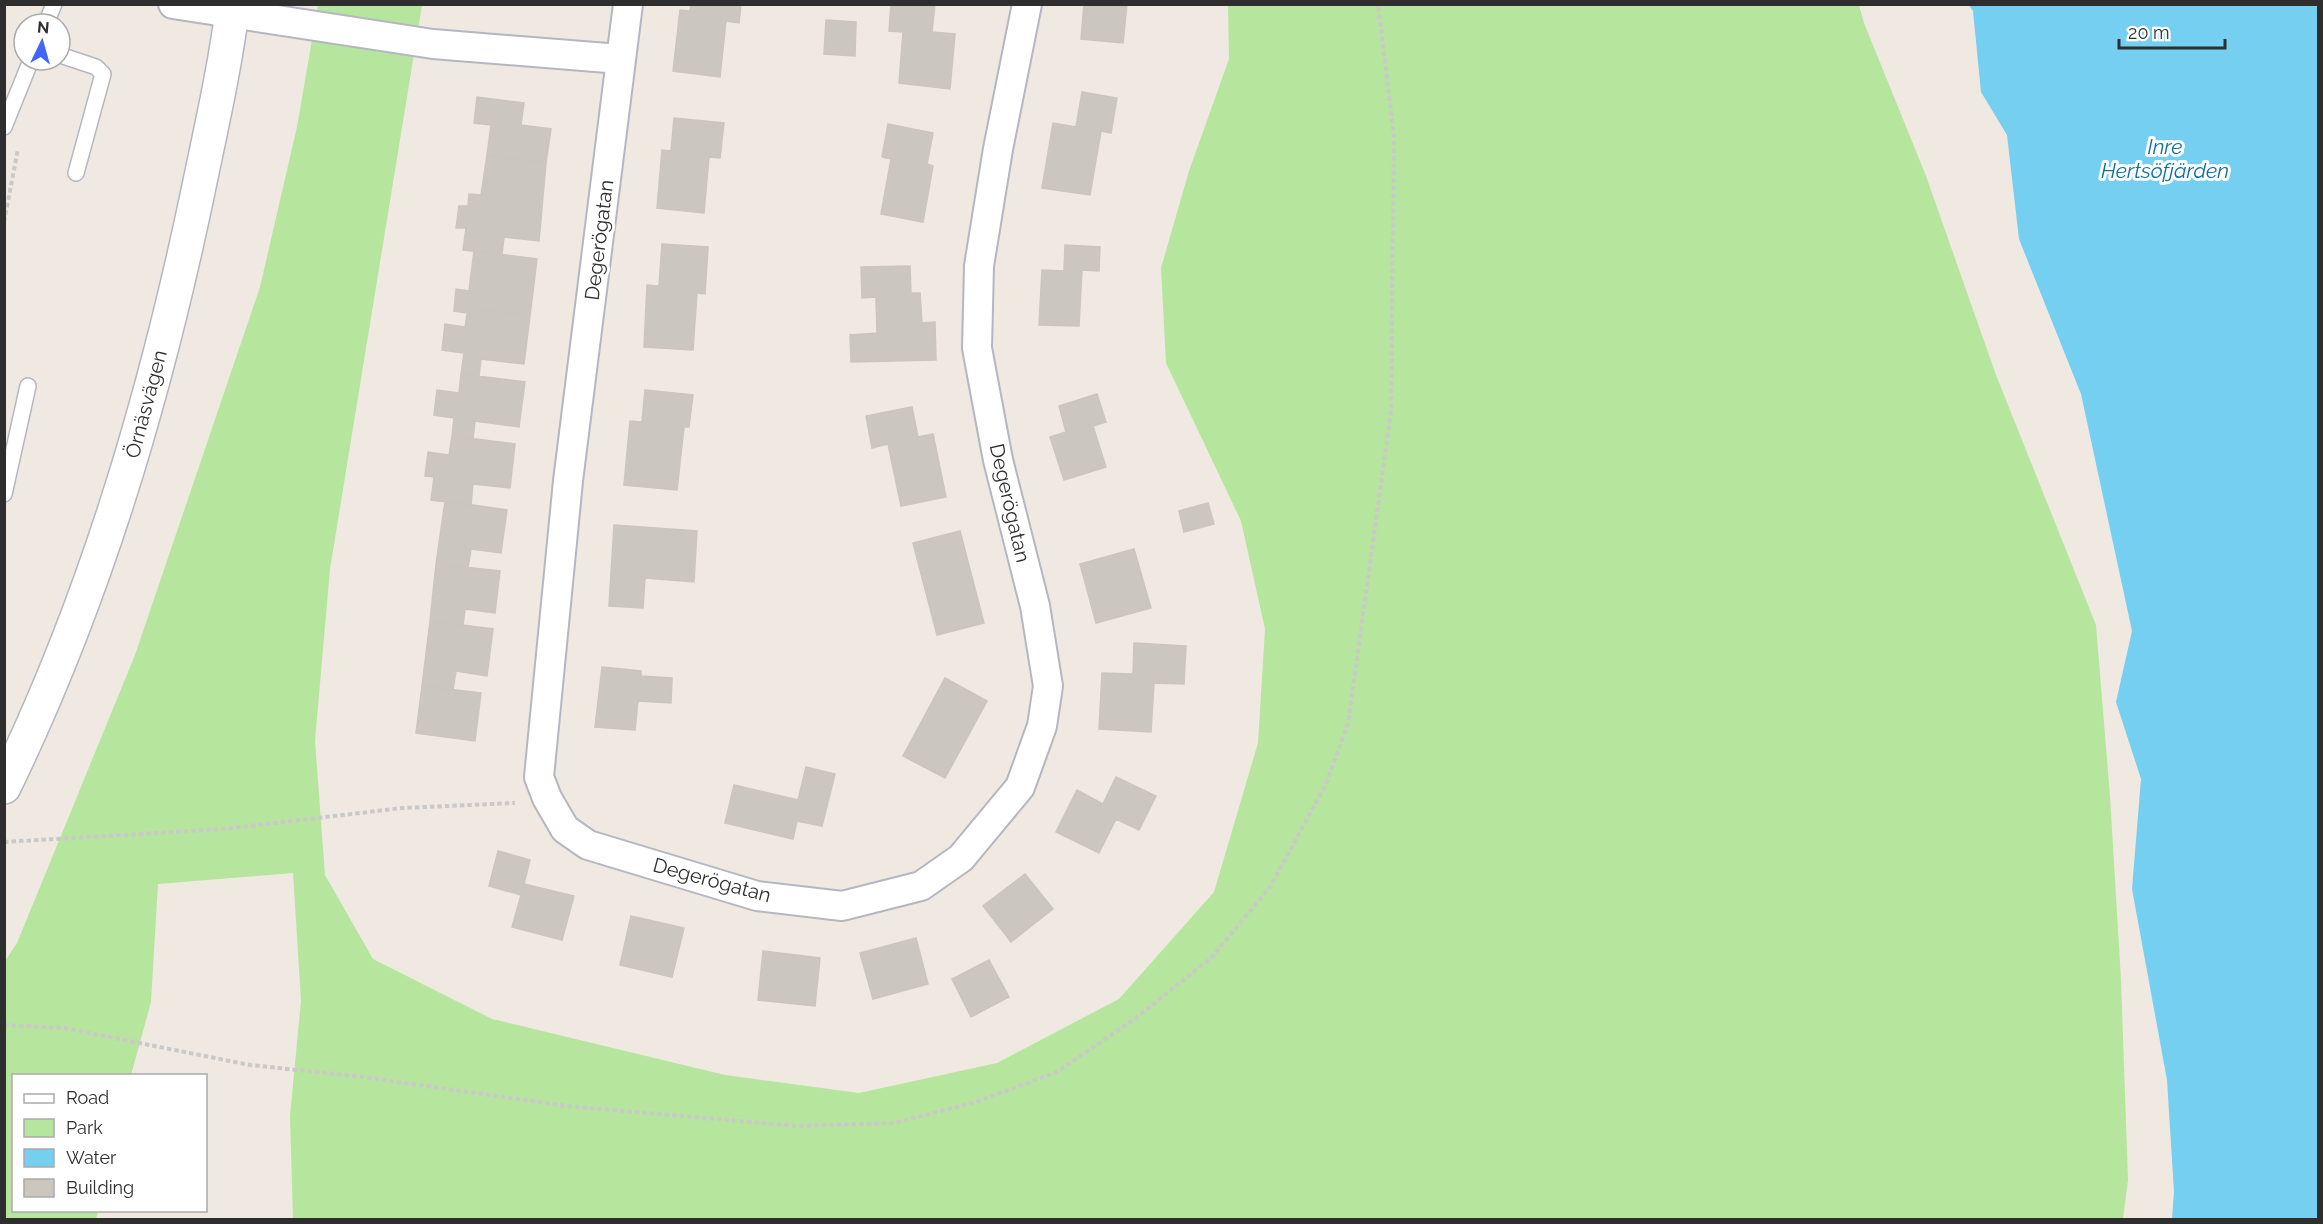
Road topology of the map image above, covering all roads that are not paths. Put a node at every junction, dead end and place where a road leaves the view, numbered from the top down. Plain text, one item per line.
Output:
1 (173, 4) edge
2 (628, 4) edge
3 (1027, 4) edge
4 (232, 10) edge
5 (72, 59) edge
6 (620, 59) junction
7 (27, 72) edge
8 (8, 134) edge
9 (76, 173) dead end
10 (28, 386) dead end
11 (4, 494) edge
12 (4, 787) edge

1 - 4 street
2 - 6 street, Degerögatan
3 - 6 street, Degerögatan
4 - 6 street
4 - 12 street, Örnäsvägen
5 - 9 lane
7 - 8 lane
10 - 11 lane

